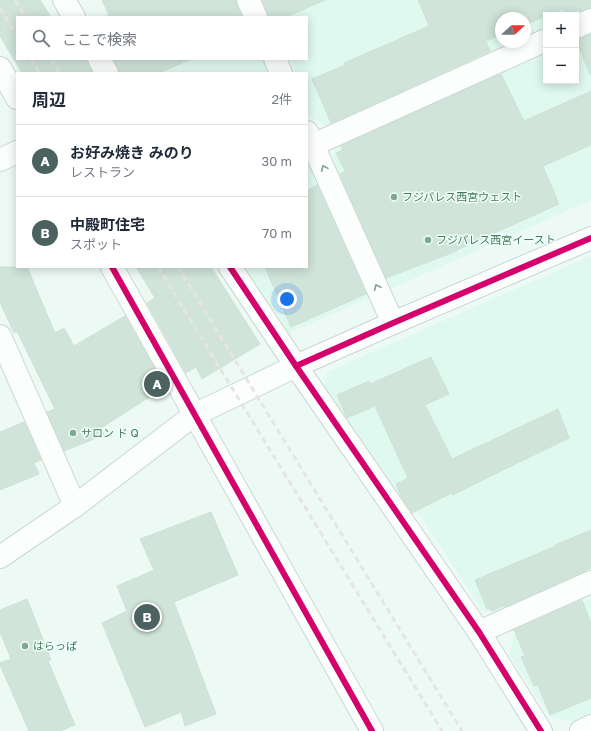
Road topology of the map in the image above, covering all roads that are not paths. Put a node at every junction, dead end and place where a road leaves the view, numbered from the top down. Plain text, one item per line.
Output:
1 (64, 0) edge
2 (248, 0) edge
3 (73, 16) edge
4 (256, 16) edge
5 (591, 20) edge
6 (579, 26) edge
7 (543, 41) edge
8 (100, 60) edge
9 (275, 60) edge
10 (0, 68) edge
11 (106, 72) edge
12 (281, 72) edge
13 (16, 96) edge
14 (310, 138) edge
15 (16, 152) edge
16 (0, 160) edge
17 (591, 238) edge
18 (113, 268) edge
19 (231, 268) edge
20 (393, 323) junction
21 (0, 336) edge
22 (296, 366) junction
23 (194, 415) junction
24 (75, 506) junction
25 (0, 557) edge
26 (591, 582) edge
27 (479, 632) junction
28 (591, 726) edge
29 (372, 731) edge
30 (541, 731) edge
31 (581, 731) edge

1 - 3 street
2 - 4 street
5 - 6 street
7 - 14 street
8 - 11 street
9 - 12 street
10 - 13 street
20 -> 14 street
15 - 16 street
17 - 20 street
18 - 23 street
19 - 22 street
20 - 22 street
21 - 24 street
22 - 23 street
22 - 27 street
23 - 24 street
23 - 29 street
24 - 25 street
26 - 27 street
27 - 30 street
28 - 31 street

